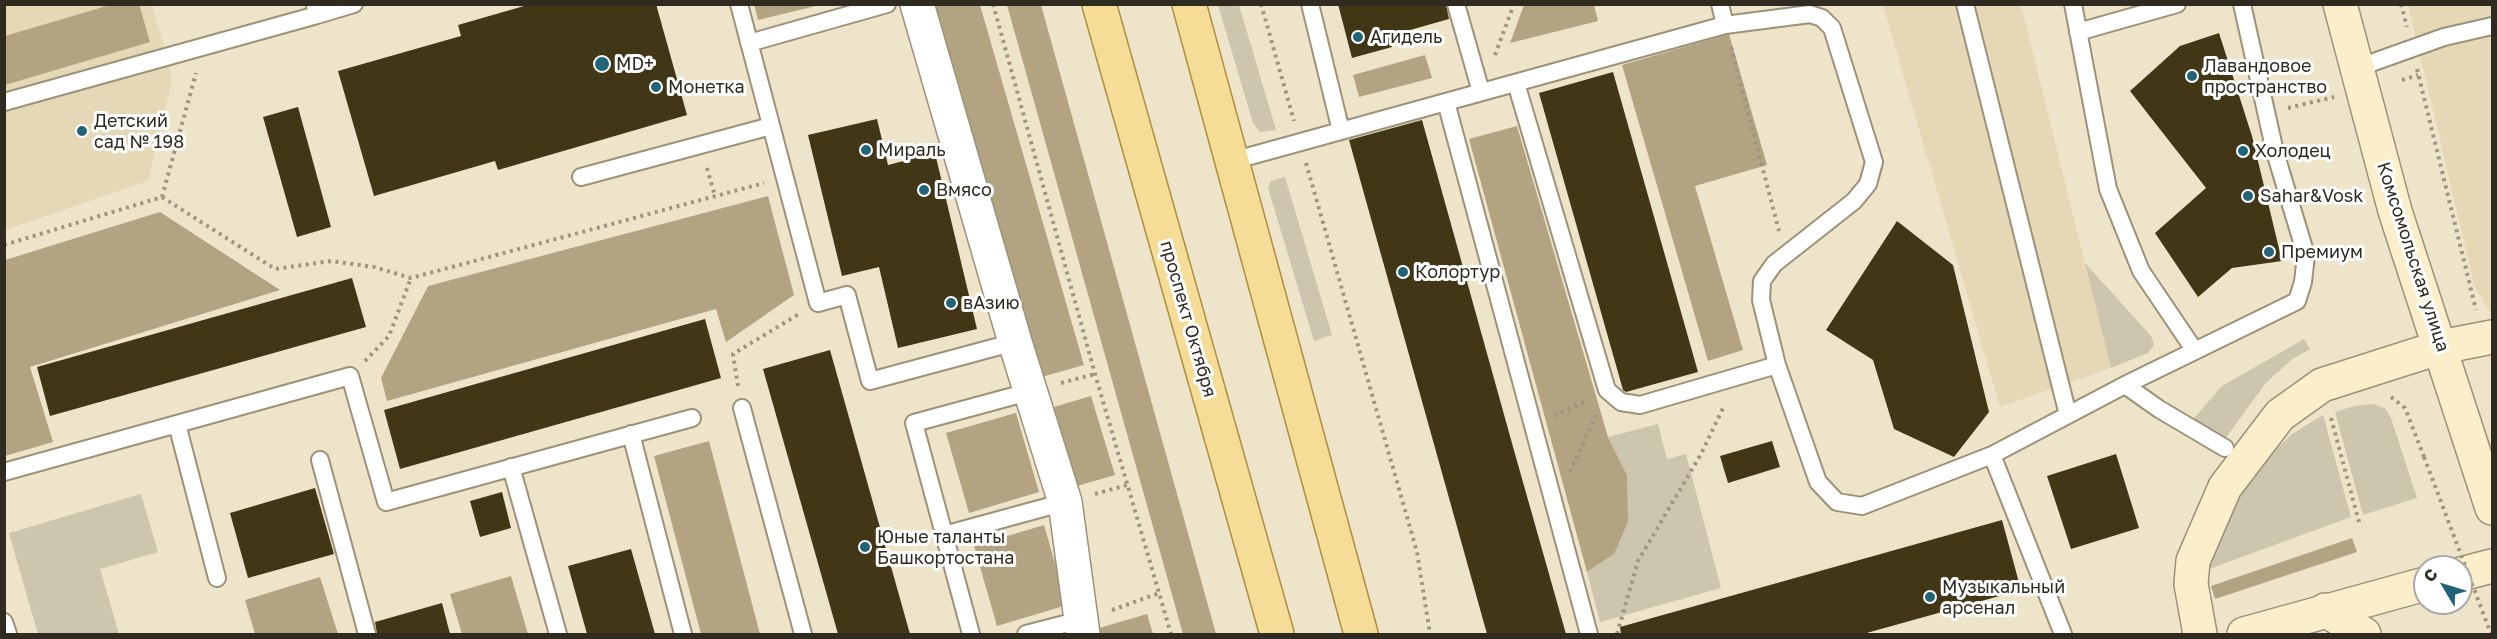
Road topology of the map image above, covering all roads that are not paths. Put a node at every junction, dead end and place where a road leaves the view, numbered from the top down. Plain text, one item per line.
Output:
1 (354, 4) edge
2 (739, 4) edge
3 (887, 4) edge
4 (917, 4) edge
5 (1099, 4) edge
6 (1189, 4) edge
7 (1310, 4) edge
8 (1456, 4) edge
9 (1720, 4) edge
10 (1965, 4) edge
11 (2073, 4) edge
12 (2177, 4) edge
13 (2242, 4) edge
14 (2340, 4) edge
15 (316, 10) edge
16 (1725, 25) junction
17 (2493, 26) edge
18 (2078, 32) junction
19 (749, 43) junction
20 (2357, 68) junction
21 (1516, 83) junction
22 (1481, 92) junction
23 (4, 102) edge
24 (1446, 102) junction
25 (771, 126) junction
26 (1341, 131) junction
27 (1232, 161) junction
28 (581, 177) dead end
29 (2488, 338) edge
30 (1015, 342) junction
31 (2441, 347) junction
32 (2195, 351) junction
33 (1777, 365) junction
34 (2125, 385) junction
35 (1032, 391) junction
36 (742, 408) road end
37 (2068, 415) junction
38 (692, 418) dead end
39 (177, 424) junction
40 (630, 434) junction
41 (2225, 448) dead end
42 (1992, 455) junction
43 (320, 460) dead end
44 (511, 467) junction
45 (4, 472) edge
46 (1065, 502) junction
47 (2493, 508) edge
48 (945, 535) junction
49 (2493, 566) edge
50 (2473, 571) edge
51 (217, 578) dead end
52 (2413, 587) edge
53 (2325, 610) junction
54 (4, 622) edge
55 (1082, 627) edge
56 (2295, 627) edge
57 (8, 634) edge
58 (367, 634) edge
59 (558, 634) edge
60 (683, 634) edge
61 (803, 634) edge
62 (971, 634) edge
63 (1026, 634) edge
64 (1277, 634) edge
65 (1361, 634) edge
66 (1589, 634) edge
67 (2064, 634) edge
68 (2200, 634) edge
69 (2244, 634) edge
70 (2364, 634) edge

1 - 15 lane
2 - 19 lane
3 - 19 lane
4 - 30 street
5 - 64 main road, проспект Октября
6 - 27 main road
7 - 26 lane
8 - 22 lane
9 - 16 lane
10 - 37 lane
11 - 18 lane
12 - 18 lane
13 - 32 lane
14 - 20 main road, Комсомольская улица
15 - 23 lane
16 - 21 lane
16 - 33 lane
17 - 20 lane
18 - 32 lane
19 - 25 lane
20 - 31 main road, Комсомольская улица
21 - 22 lane
21 - 33 lane
22 - 24 lane
24 - 26 lane
24 - 66 lane
25 - 28 lane
25 - 30 lane
26 - 27 lane
27 - 65 main road
29 - 31 main road
30 - 35 street
31 - 47 main road, Комсомольская улица
31 - 68 main road
32 - 34 lane
33 - 42 lane
34 - 37 lane
34 - 41 lane
35 - 46 street
35 - 48 lane
36 - 61 lane
37 - 42 lane
38 - 40 lane
39 - 44 lane
39 - 45 lane
39 - 51 lane
40 - 44 lane
40 - 60 lane
42 - 67 lane
43 - 58 lane
44 - 59 lane
46 - 48 lane
46 - 55 street
48 - 62 lane
49 - 50 main road
52 - 53 main road
53 - 56 main road
53 - 70 main road
54 - 57 lane
55 - 63 lane
56 - 69 main road

